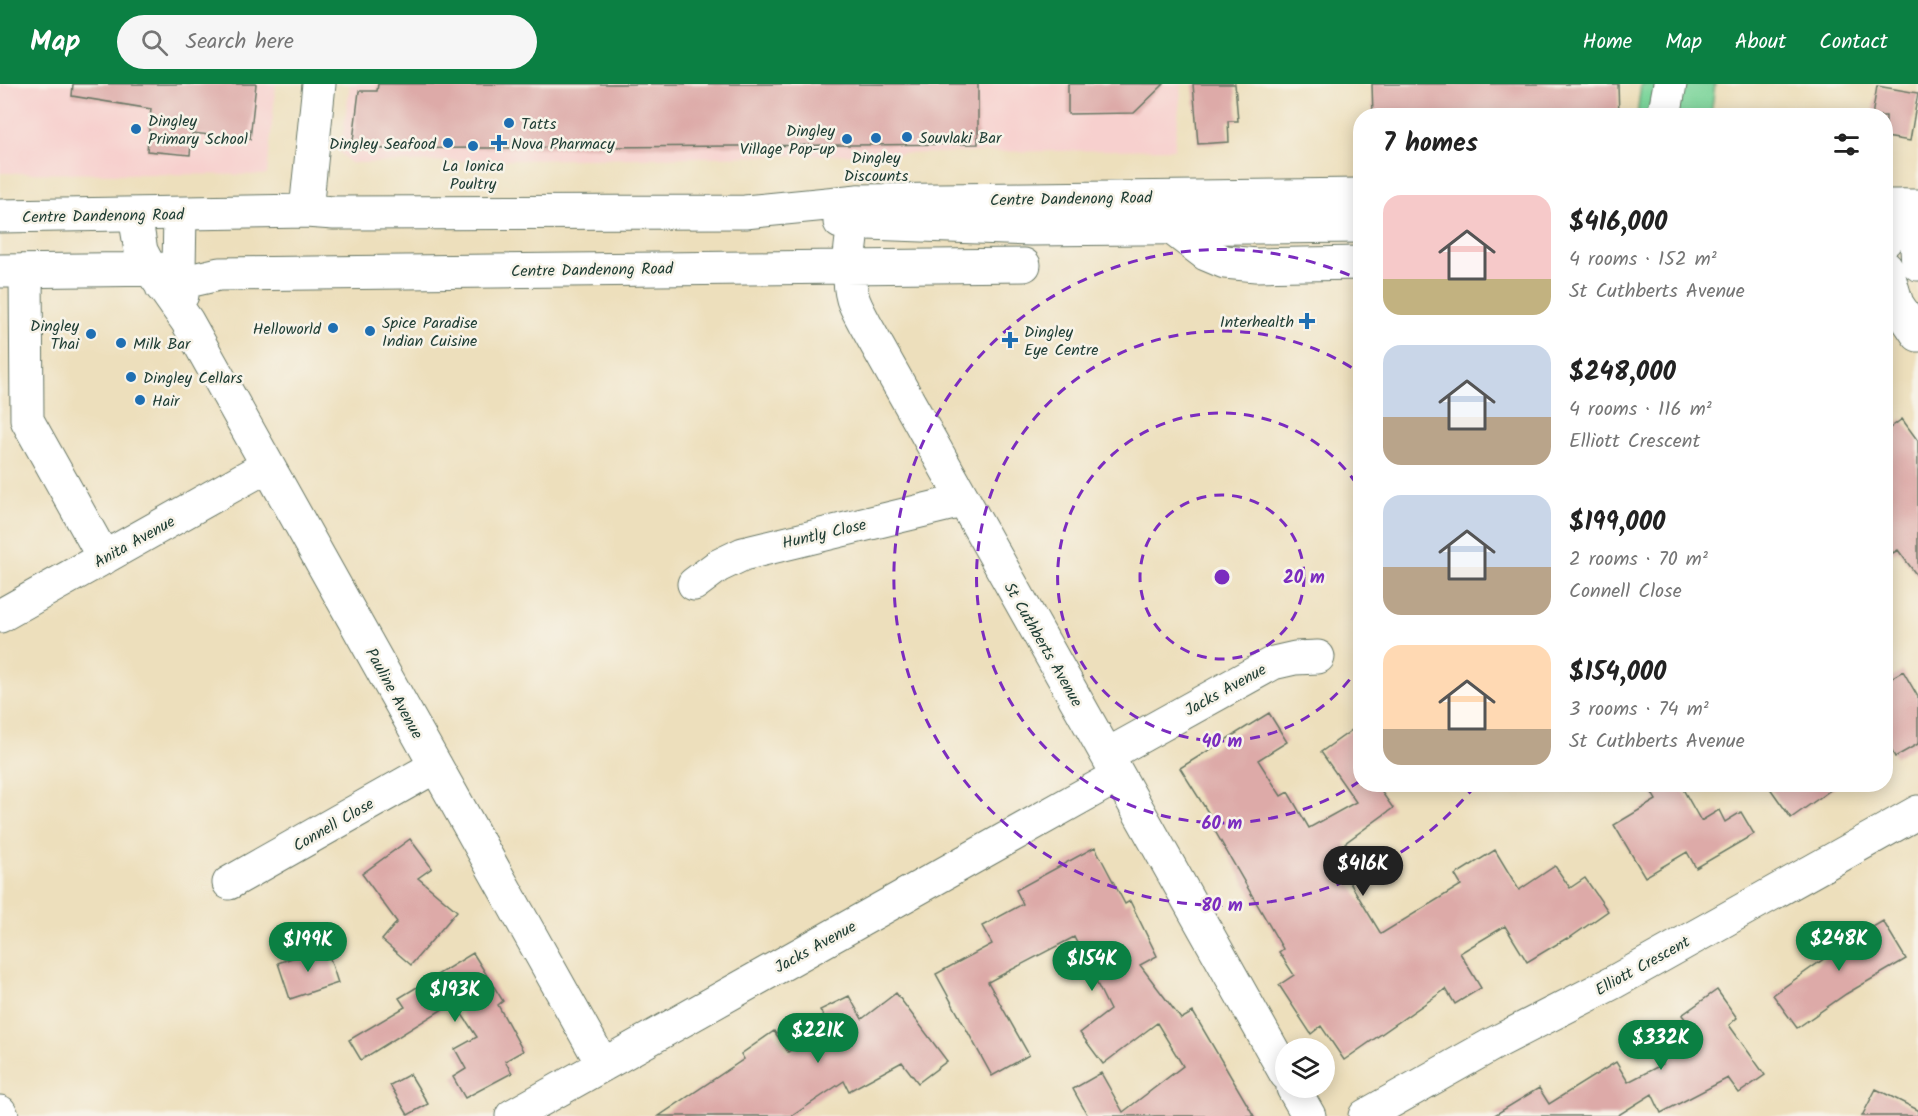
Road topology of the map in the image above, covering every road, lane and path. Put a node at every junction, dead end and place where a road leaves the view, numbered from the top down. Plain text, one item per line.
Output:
1 (320, 84) edge
2 (1670, 84) edge
3 (1666, 108) edge
4 (1353, 195) edge
5 (1902, 206) edge
6 (306, 211) junction
7 (856, 212) junction
8 (180, 214) junction
9 (135, 215) junction
10 (0, 216) edge
11 (1893, 221) edge
12 (1353, 226) edge
13 (1173, 229) junction
14 (1893, 260) edge
15 (1918, 261) edge
16 (1353, 263) edge
17 (1024, 265) dead end
18 (850, 266) junction
19 (13, 271) edge
20 (168, 277) junction
21 (1893, 291) edge
22 (1918, 335) edge
23 (267, 465) junction
24 (962, 501) junction
25 (104, 558) junction
26 (694, 584) dead end
27 (0, 616) edge
28 (1318, 657) dead end
29 (436, 766) junction
30 (1112, 766) junction
31 (1918, 812) edge
32 (229, 883) dead end
33 (1275, 1055) edge
34 (603, 1065) junction
35 (1299, 1098) edge
36 (512, 1116) edge
37 (1309, 1116) edge
38 (1365, 1116) edge

1 - 6 street
2 - 3 street
4 - 7 street, Centre Dandenong Road
5 - 11 street
5 - 15 street
6 - 7 street, Centre Dandenong Road
6 - 8 street, Centre Dandenong Road
7 - 13 street, Centre Dandenong Road
7 - 18 street, St Cuthberts Avenue
8 - 9 street, Centre Dandenong Road
8 - 20 street, Pauline Avenue
9 - 10 street, Centre Dandenong Road
9 - 20 street, Pauline Avenue
12 - 13 street, Centre Dandenong Road
13 - 16 street
14 - 15 street
17 - 18 street, Centre Dandenong Road
18 - 20 street, Centre Dandenong Road
18 - 24 street, St Cuthberts Avenue
19 - 20 street, Centre Dandenong Road
19 - 25 street
20 - 23 street, Pauline Avenue
21 - 22 street
23 - 25 street, Anita Avenue
23 - 29 street, Pauline Avenue
24 - 26 street, Huntly Close
24 - 30 street, St Cuthberts Avenue
25 - 27 street, Anita Avenue
28 - 30 street, Jacks Avenue
29 - 32 street, Connell Close
29 - 34 street, Pauline Avenue
30 - 33 street, St Cuthberts Avenue
30 - 34 street, Jacks Avenue
31 - 38 street, Elliott Crescent
34 - 36 street, Jacks Avenue
35 - 37 street

